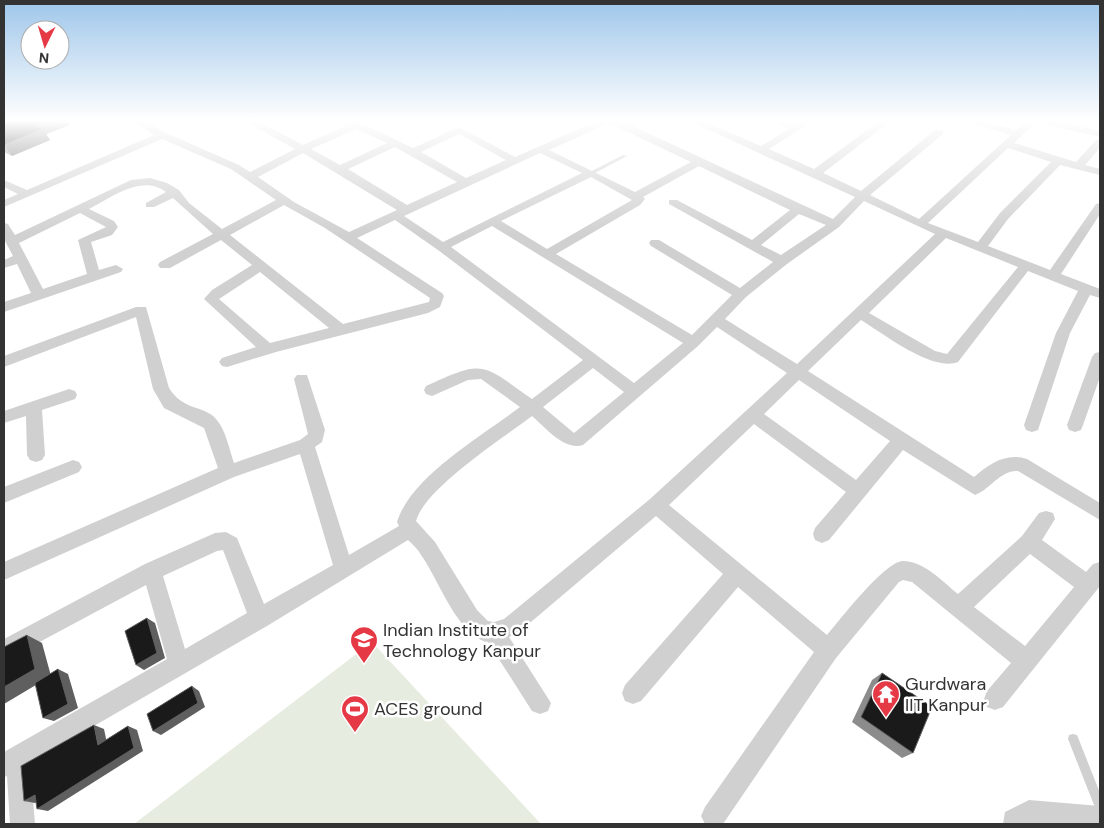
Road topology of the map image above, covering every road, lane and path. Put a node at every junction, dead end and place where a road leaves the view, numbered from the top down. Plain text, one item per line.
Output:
1 (108, 159) edge
2 (216, 159) edge
3 (285, 159) edge
4 (321, 159) edge
5 (362, 159) edge
6 (426, 159) edge
7 (517, 159) edge
8 (560, 159) edge
9 (620, 159) edge
10 (691, 159) edge
11 (781, 159) edge
12 (835, 159) edge
13 (907, 159) edge
14 (990, 159) edge
15 (1048, 159) edge
16 (1085, 159) edge
17 (513, 160) joint
18 (698, 162) junction
19 (1058, 162) junction
20 (1078, 166) junction
21 (340, 169) junction
22 (1100, 172) edge
23 (591, 173) junction
24 (815, 173) junction
25 (250, 177) junction
26 (466, 182) junction
27 (4, 183) edge
28 (175, 192) junction
29 (27, 194) junction
30 (636, 196) junction
31 (863, 196) junction
32 (285, 200) junction
33 (673, 202) dead end
34 (4, 204) edge
35 (150, 205) dead end
36 (1100, 206) edge
37 (80, 209) junction
38 (798, 209) junction
39 (401, 212) junction
40 (492, 220) junction
41 (835, 224) junction
42 (920, 224) junction
43 (4, 227) edge
44 (221, 234) junction
45 (943, 234) junction
46 (347, 238) junction
47 (13, 241) junction
48 (655, 243) dead end
49 (753, 245) junction
50 (442, 247) junction
51 (980, 249) junction
52 (547, 254) junction
53 (21, 258) junction
54 (782, 261) junction
55 (4, 264) edge
56 (165, 265) dead end
57 (261, 265) junction
58 (1025, 266) junction
59 (116, 269) dead end
60 (1053, 276) junction
61 (94, 277) junction
62 (1086, 289) junction
63 (741, 294) junction
64 (1100, 294) edge
65 (39, 295) junction
66 (4, 307) edge
67 (859, 313) junction
68 (716, 320) junction
69 (341, 330) junction
70 (693, 342) junction
71 (268, 349) junction
72 (1100, 357) edge
73 (594, 360) junction
74 (4, 362) edge
75 (227, 362) dead end
76 (798, 370) junction
77 (302, 379) dead end
78 (432, 390) dead end
79 (634, 392) junction
80 (69, 394) dead end
81 (34, 407) junction
82 (532, 407) junction
83 (753, 416) junction
84 (4, 417) edge
85 (1032, 425) dead end
86 (1075, 425) dead end
87 (900, 441) junction
88 (306, 444) junction
89 (36, 455) dead end
90 (73, 467) dead end
91 (228, 472) junction
92 (858, 491) junction
93 (4, 495) edge
94 (656, 505) junction
95 (1100, 512) edge
96 (1046, 519) dead end
97 (410, 529) junction
98 (822, 534) dead end
99 (1028, 542) junction
100 (344, 570) junction
101 (152, 571) junction
102 (4, 572) edge
103 (736, 574) junction
104 (1094, 578) edge
105 (959, 607) junction
106 (260, 619) junction
107 (494, 633) junction
108 (4, 650) edge
109 (828, 650) junction
110 (1026, 661) junction
111 (179, 663) junction
112 (633, 693) dead end
113 (995, 700) dead end
114 (540, 703) dead end
115 (1073, 739) dead end
116 (11, 760) edge
117 (1100, 806) edge
118 (714, 816) dead end
119 (1100, 819) edge
120 (1015, 822) edge
121 (22, 824) edge

1 - 29 street
2 - 25 street
3 - 25 street
4 - 21 street
5 - 21 street
6 - 26 street
7 - 17 street
8 - 23 street
9 - 23 lane
10 - 18 street
11 - 24 street
12 - 24 street
13 - 31 street
14 - 42 street
15 - 19 street
16 - 20 street
17 - 26 street
18 - 30 street
18 - 38 street
19 - 20 street
19 - 51 street
20 - 22 street
21 - 39 street
23 - 30 street
23 - 40 street
24 - 31 street
25 - 32 street
26 - 39 street
27 - 29 street
28 - 35 street
28 - 37 street
28 - 44 street
29 - 34 street
30 - 52 street
31 - 41 street
31 - 42 street
32 - 44 street
32 - 46 street
33 - 49 street
36 - 60 street
37 - 47 street
37 - 61 street
38 - 41 street
38 - 49 street
39 - 46 street
39 - 50 street
40 - 50 street
40 - 52 street
41 - 54 street
42 - 45 street
43 - 47 street
44 - 56 street
44 - 57 street
45 - 51 street
45 - 67 street
46 - 69 street
47 - 53 street
48 - 63 street
49 - 54 street
50 - 73 street
51 - 58 street
52 - 70 street
53 - 55 street
53 - 65 street
54 - 63 street
57 - 69 street
57 - 71 street
58 - 60 street
58 - 67 street
59 - 61 street
60 - 62 street
61 - 65 street
62 - 64 street
62 - 85 street
63 - 68 street
65 - 66 street
67 - 76 street
68 - 70 street
68 - 76 street
69 - 71 street
70 - 79 street
71 - 75 street
72 - 86 street
73 - 79 street
73 - 82 street
74 - 91 street
76 - 83 street
76 - 87 street
77 - 88 street
78 - 82 street
79 - 82 street
80 - 81 street
81 - 84 street
81 - 89 street
82 - 97 street
83 - 92 street
83 - 94 street
87 - 92 street
87 - 95 street
88 - 91 street
88 - 100 street
90 - 93 street
91 - 102 street
92 - 98 street
94 - 103 street
94 - 107 street
96 - 99 street
97 - 100 street
97 - 107 street
99 - 104 street
99 - 105 street
100 - 106 street
101 - 106 street
101 - 108 street
101 - 111 street
103 - 109 street
103 - 112 street
104 - 110 street
105 - 109 street
105 - 110 street
106 - 111 street
107 - 114 street
109 - 118 street
110 - 113 street
111 - 116 street
115 - 117 lane
116 - 121 street
119 - 120 street

